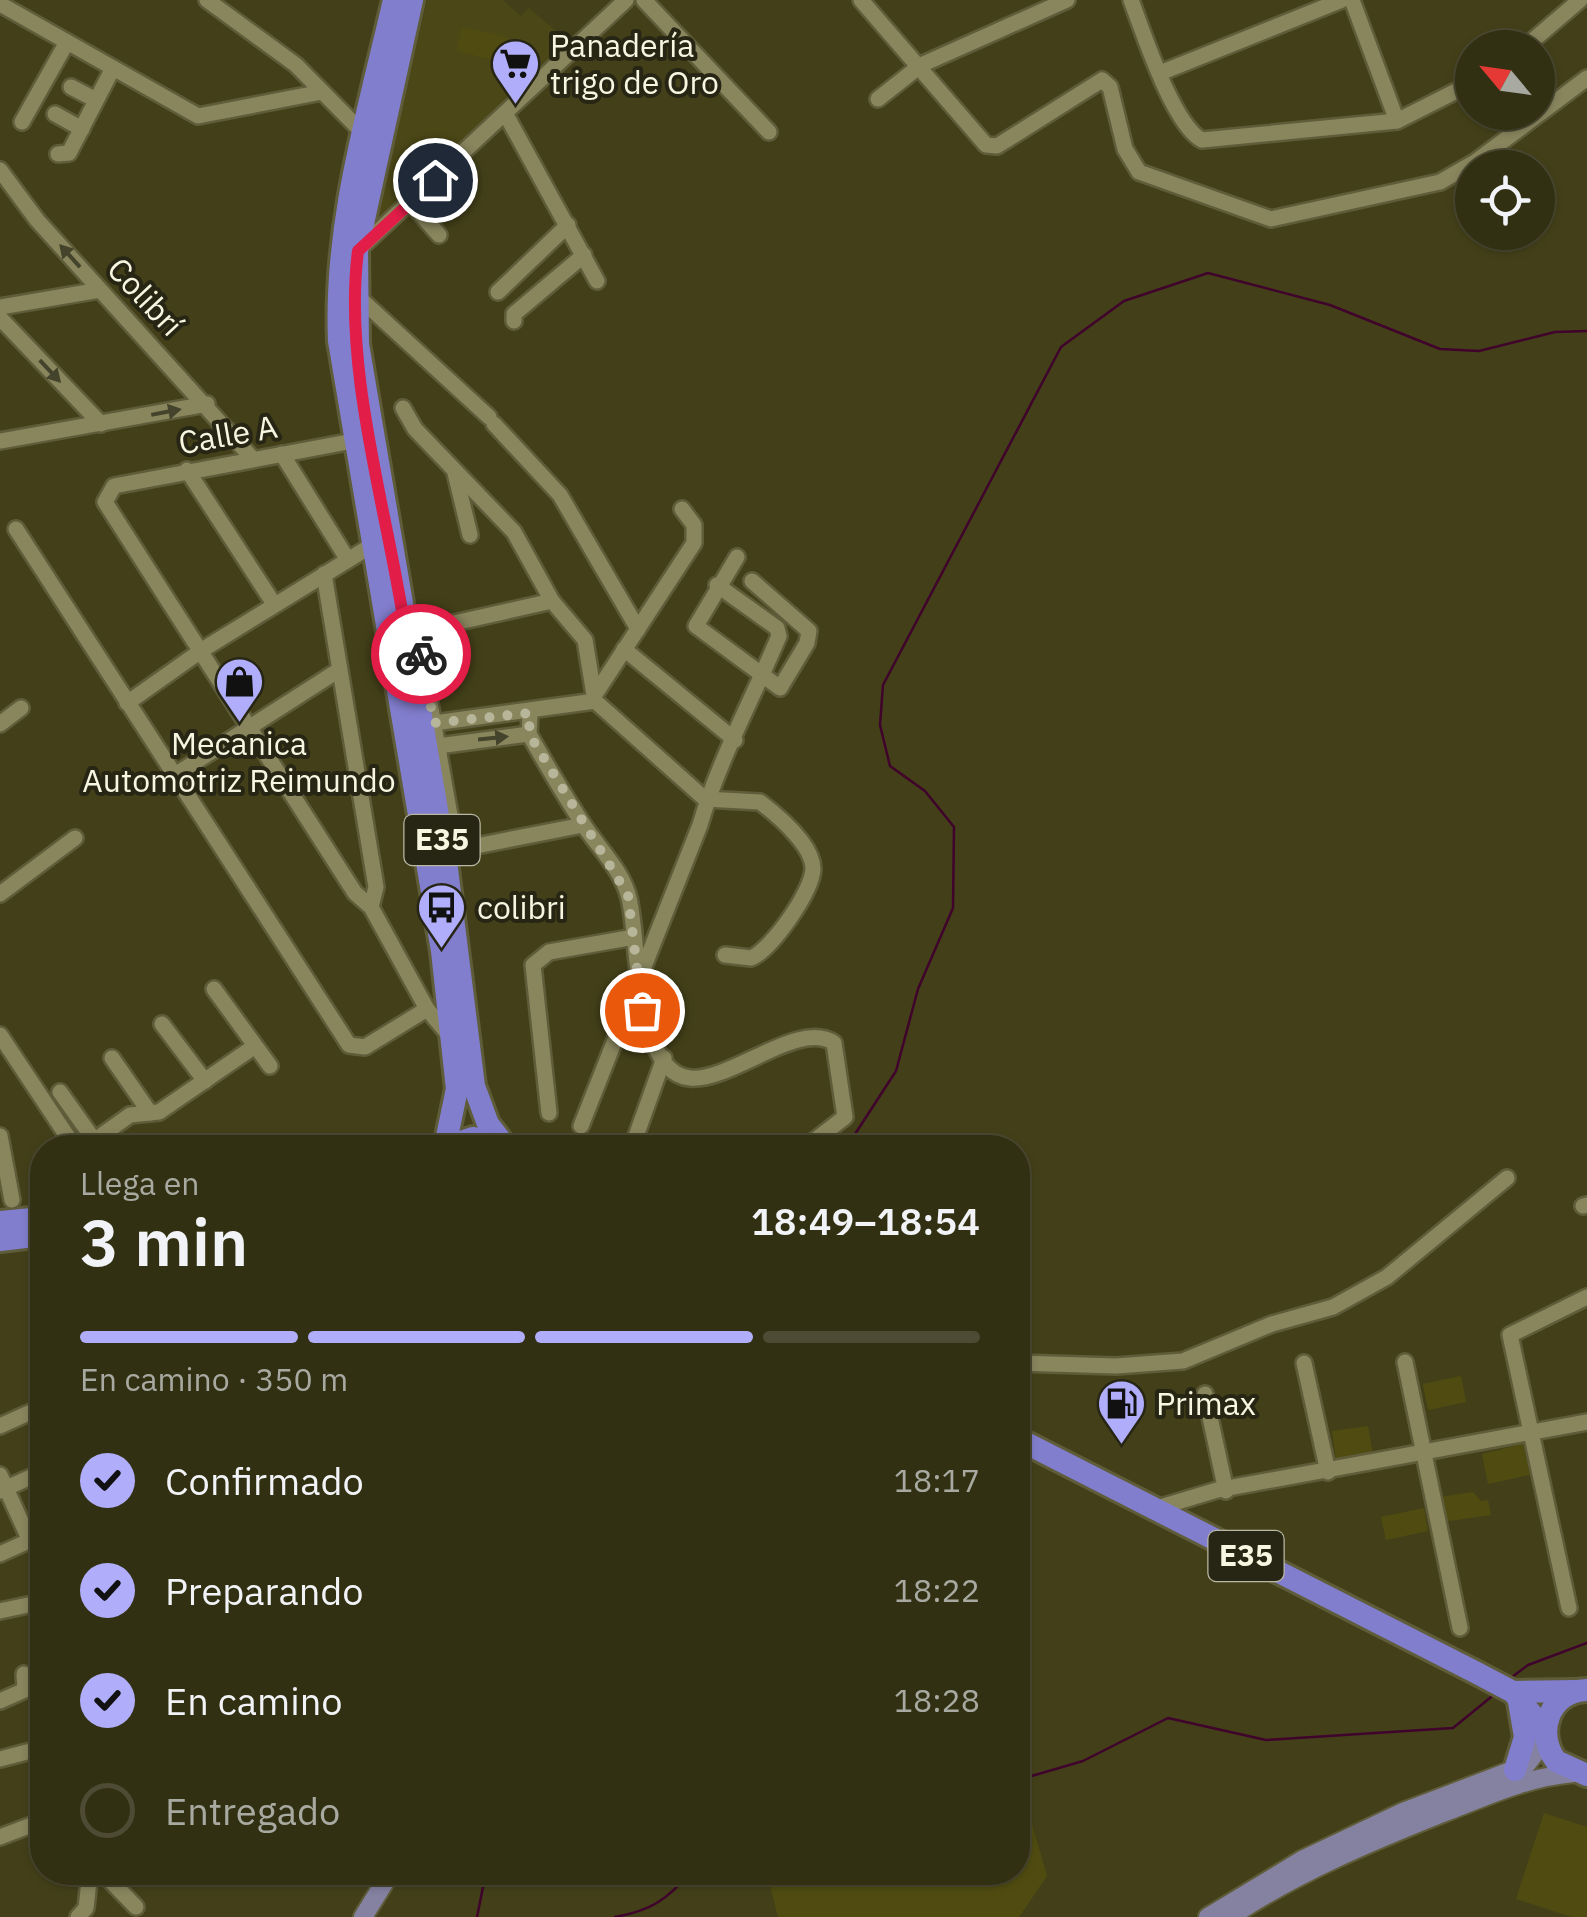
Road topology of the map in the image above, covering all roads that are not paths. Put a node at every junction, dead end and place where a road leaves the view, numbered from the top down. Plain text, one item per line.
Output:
1 (207, 0) edge
2 (394, 0) edge
3 (412, 0) edge
4 (626, 0) edge
5 (644, 0) edge
6 (861, 0) edge
7 (1067, 0) edge
8 (1130, 0) edge
9 (1342, 0) edge
10 (1352, 0) edge
11 (1580, 0) edge
12 (0, 4) edge
13 (1549, 30) edge
14 (66, 42) junction
15 (921, 65) junction
16 (113, 68) junction
17 (1160, 73) junction
18 (1587, 78) edge
19 (72, 87) dead end
20 (322, 92) junction
21 (1455, 92) edge
22 (878, 99) dead end
23 (96, 100) junction
24 (505, 113) junction
25 (55, 114) dead end
26 (1397, 121) junction
27 (22, 122) dead end
28 (82, 129) junction
29 (768, 132) dead end
30 (363, 133) junction
31 (58, 154) dead end
32 (0, 170) edge
33 (411, 203) junction
34 (568, 224) junction
35 (439, 234) dead end
36 (358, 251) junction
37 (584, 255) junction
38 (597, 281) dead end
39 (100, 290) junction
40 (498, 292) dead end
41 (355, 294) junction
42 (0, 306) edge
43 (0, 318) edge
44 (514, 321) dead end
45 (207, 404) junction
46 (403, 408) dead end
47 (101, 424) junction
48 (0, 441) edge
49 (353, 442) junction
50 (282, 454) junction
51 (253, 459) junction
52 (187, 470) junction
53 (455, 473) junction
54 (682, 509) dead end
55 (16, 529) dead end
56 (470, 535) dead end
57 (374, 544) junction
58 (737, 557) dead end
59 (348, 560) junction
60 (324, 574) junction
61 (752, 581) dead end
62 (717, 585) junction
63 (552, 601) junction
64 (274, 604) junction
65 (404, 623) junction
66 (441, 626) dead end
67 (638, 629) junction
68 (624, 649) junction
69 (202, 650) junction
70 (339, 670) junction
71 (762, 678) junction
72 (596, 697) junction
73 (126, 702) junction
74 (22, 708) dead end
75 (530, 713) junction
76 (434, 723) junction
77 (0, 724) edge
78 (252, 728) junction
79 (529, 734) junction
80 (734, 740) junction
81 (438, 746) junction
82 (175, 776) junction
83 (706, 798) junction
84 (583, 825) junction
85 (74, 838) dead end
86 (476, 846) dead end
87 (444, 856) junction
88 (0, 894) edge
89 (372, 907) junction
90 (634, 938) junction
91 (725, 955) dead end
92 (638, 976) junction
93 (214, 989) dead end
94 (427, 1009) junction
95 (162, 1024) dead end
96 (0, 1034) edge
97 (451, 1043) junction
98 (255, 1046) junction
99 (112, 1058) dead end
100 (664, 1058) junction
101 (270, 1066) dead end
102 (204, 1081) junction
103 (60, 1092) dead end
104 (150, 1113) junction
105 (549, 1114) dead end
106 (581, 1126) dead end
107 (66, 1135) edge
108 (84, 1135) edge
109 (102, 1135) edge
110 (448, 1135) edge
111 (497, 1135) edge
112 (636, 1135) edge
113 (823, 1135) edge
114 (0, 1136) edge
115 (1507, 1178) dead end
116 (30, 1219) edge
117 (4, 1220) edge
118 (30, 1230) edge
119 (1587, 1297) edge
120 (1405, 1362) dead end
121 (1304, 1363) dead end
122 (1030, 1364) edge
123 (1205, 1394) dead end
124 (30, 1413) edge
125 (1587, 1422) edge
126 (0, 1426) edge
127 (1534, 1432) junction
128 (1030, 1445) edge
129 (1422, 1453) junction
130 (1328, 1472) junction
131 (30, 1476) edge
132 (2, 1484) edge
133 (1226, 1491) junction
134 (1154, 1510) junction
135 (1183, 1524) junction
136 (30, 1528) edge
137 (30, 1541) edge
138 (0, 1554) edge
139 (30, 1605) edge
140 (1569, 1608) dead end
141 (0, 1612) edge
142 (1460, 1628) dead end
143 (24, 1674) dead end
144 (1583, 1690) edge
145 (1513, 1695) junction
146 (0, 1701) edge
147 (1545, 1735) junction
148 (30, 1751) edge
149 (0, 1759) edge
150 (1515, 1770) junction
151 (1580, 1774) edge
152 (30, 1825) edge
153 (0, 1836) edge
154 (87, 1885) edge
155 (115, 1885) edge
156 (382, 1885) edge
157 (136, 1907) dead end
158 (81, 1916) edge
159 (363, 1917) edge
160 (1208, 1917) edge
161 (1230, 1917) edge

1 - 20 street
2 - 30 highway, E35
3 - 36 highway, E35
4 - 24 street
5 - 29 street
6 - 15 street
7 - 15 street
8 - 17 street
9 - 17 street
10 - 26 street
11 - 13 street
12 - 14 street
14 - 16 street
14 - 27 street
15 - 18 street
15 - 22 street
16 - 20 street
16 - 23 street
17 - 26 street
19 - 23 street
20 - 30 street
21 - 26 street
23 - 28 street
24 - 33 street
24 - 34 street
25 - 28 street
28 - 31 street
30 - 49 highway, E35
39 -> 32 street, Colibrí
33 - 35 street
33 - 36 street
34 - 37 street
34 - 40 street
36 - 41 highway, E35
37 - 38 street
37 - 44 street
39 - 42 street
39 - 45 street, Colibrí
41 - 65 highway, E35
41 - 67 street
43 -> 47 street
47 -> 45 street
45 - 51 street, Colibrí
46 - 53 street
47 - 48 street
49 - 50 street, Calle A
49 - 57 highway, E35
50 - 51 street, Calle A
50 - 59 street
51 - 52 street, Calle A
52 - 64 street
52 - 69 street, Calle A
53 - 56 street
53 - 63 street
54 - 67 street
55 - 73 street
57 - 59 street
57 - 97 highway, E35
58 - 62 street
59 - 60 street
60 - 64 street
60 - 70 street
61 - 71 street
62 - 71 street
62 - 71 street
63 - 66 street
63 - 72 street
64 - 69 street
65 - 76 street
65 - 87 highway, E35
67 - 68 street
68 - 72 street
68 - 80 street
69 - 73 street
69 - 78 street
70 - 78 street
70 - 89 street
71 - 80 street
72 - 75 street
72 - 83 street
73 - 82 street
74 - 77 street
75 - 76 street
75 - 79 street
76 - 81 street
78 - 82 street
78 - 89 street
81 -> 79 street
79 - 84 street
80 - 83 street
81 - 87 street
82 - 94 street
83 - 91 street
83 - 92 street
84 - 86 street
84 - 90 street
85 - 88 street
87 - 111 highway, E35
89 - 94 street
90 - 92 street
90 - 105 street
92 - 100 street
92 - 106 street
93 - 98 street
94 - 97 street
95 - 102 street
96 - 107 street
97 - 110 highway, E35
98 - 101 street
98 - 102 street
99 - 104 street
100 - 112 street
100 - 113 street
102 - 104 street
103 - 108 street
104 - 109 street
114 - 117 street
115 - 122 street
116 - 117 highway
117 - 118 highway
119 - 127 street
120 - 129 street
121 - 130 street
123 - 133 street
124 - 126 street
125 - 127 street
127 - 129 street
127 - 140 street
128 - 134 highway, E35
129 - 130 street
129 - 142 street
130 - 133 street
131 - 132 street
132 - 136 street
133 - 134 street
133 - 135 street
134 - 135 highway, E35
135 - 145 highway, E35
137 - 138 street
139 - 141 street
143 - 146 street
144 - 145 highway
144 - 147 highway
145 - 147 highway, E35
145 - 150 highway
147 - 150 main road
147 - 151 highway, E35
148 - 149 street
150 - 160 main road
151 - 161 main road
152 - 153 street
154 - 158 street
155 - 157 street
156 - 159 main road

